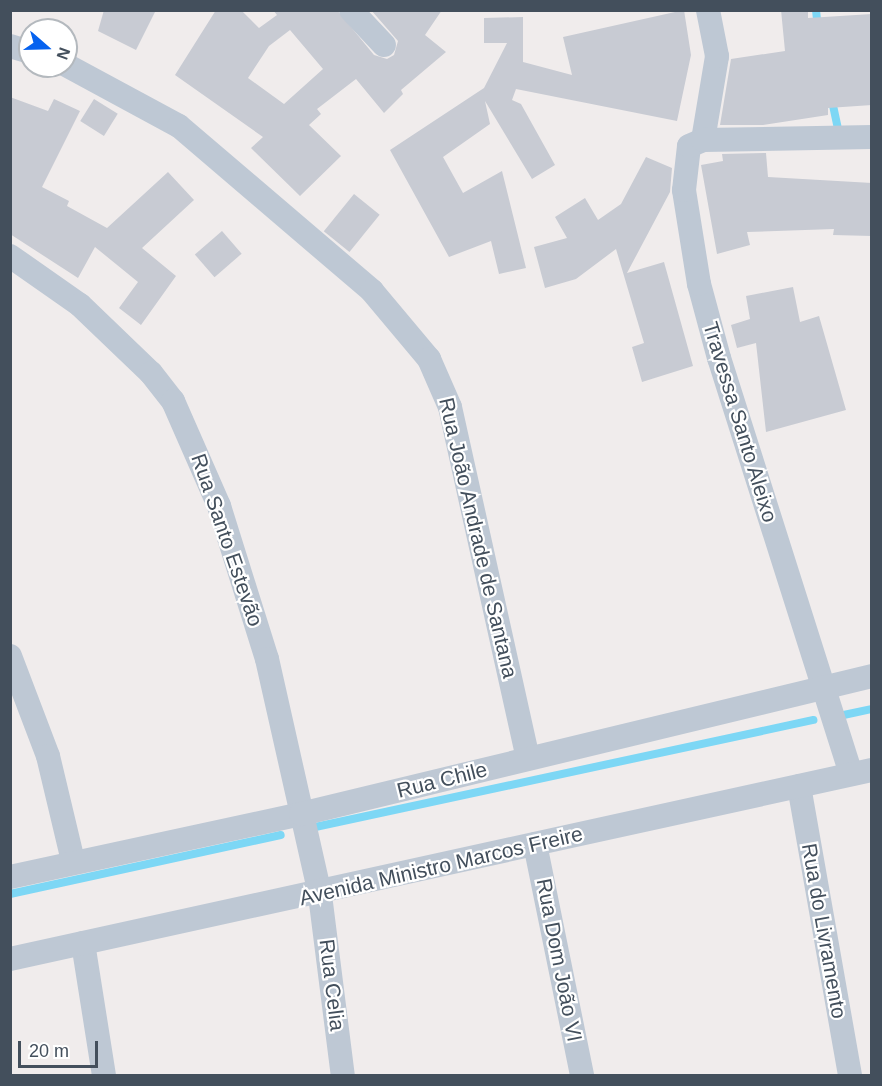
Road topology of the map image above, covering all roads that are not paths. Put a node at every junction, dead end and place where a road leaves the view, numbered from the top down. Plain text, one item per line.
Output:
1 (351, 10) edge
2 (708, 10) edge
3 (384, 45) dead end
4 (78, 71) edge
5 (872, 137) edge
6 (703, 140) junction
7 (10, 256) edge
8 (10, 656) edge
9 (872, 676) edge
10 (823, 685) junction
11 (528, 759) junction
12 (861, 772) edge
13 (799, 786) junction
14 (301, 814) junction
15 (535, 844) junction
16 (73, 861) junction
17 (10, 877) edge
18 (320, 895) junction
19 (83, 943) junction
20 (10, 959) edge
21 (104, 1076) edge
22 (344, 1076) edge
23 (582, 1076) edge
24 (850, 1076) edge

1 - 3 street
2 - 6 street
4 - 11 street, Rua João Andrade de Santana
5 - 6 street
6 - 10 street, Travessa Santo Aleixo
7 - 14 street, Rua Santo Estevão
8 - 16 street
9 - 10 street, Rua Chile
10 - 11 street, Rua Chile
10 - 12 street, Travessa Santo Aleixo
11 - 14 street, Rua Chile
12 - 13 street, Avenida Ministro Marcos Freire
13 - 15 street, Avenida Ministro Marcos Freire
13 - 24 street, Rua do Livramento
14 - 16 street, Rua Chile
14 - 18 street, Rua Santo Estevão
15 - 18 street, Avenida Ministro Marcos Freire
15 - 23 street, Rua Dom João VI
16 - 17 street, Rua Chile
18 - 19 street, Avenida Ministro Marcos Freire
18 - 22 street, Rua Celia
19 - 20 street, Avenida Ministro Marcos Freire
19 - 21 street

